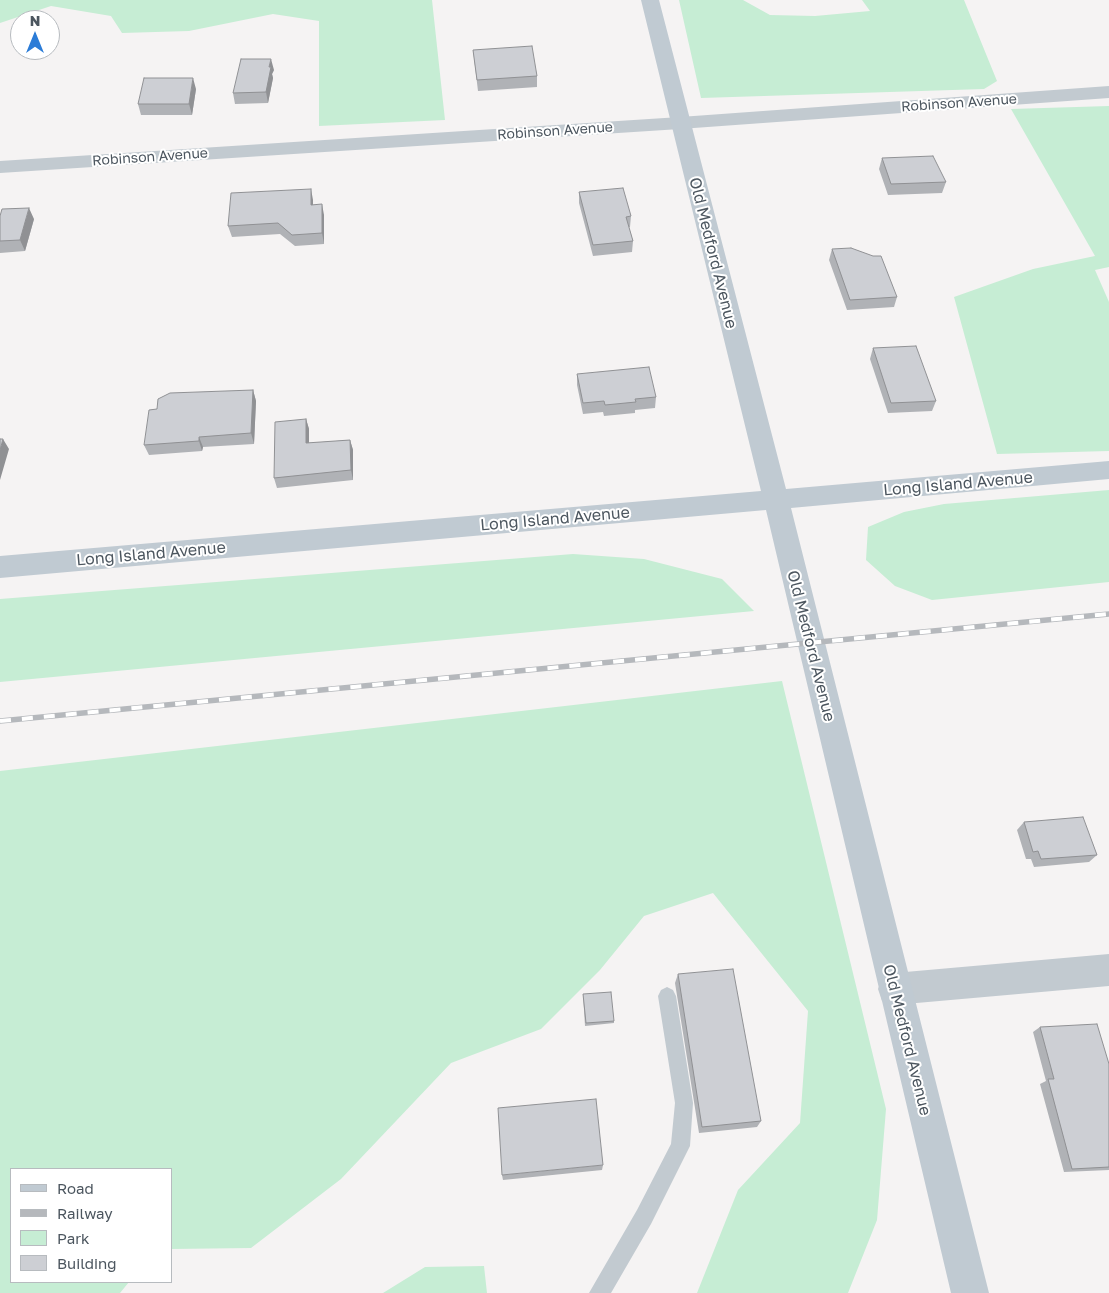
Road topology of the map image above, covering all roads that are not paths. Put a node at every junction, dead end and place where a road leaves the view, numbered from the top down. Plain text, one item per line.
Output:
1 (650, 0) edge
2 (1109, 92) edge
3 (680, 123) junction
4 (0, 167) edge
5 (1109, 470) edge
6 (776, 500) junction
7 (0, 567) edge
8 (1109, 970) edge
9 (894, 989) junction
10 (667, 996) dead end
11 (599, 1293) edge
12 (970, 1293) edge

1 - 3 street, Old Medford Avenue
2 - 3 street, Robinson Avenue
3 - 4 street, Robinson Avenue
3 - 6 street, Old Medford Avenue
5 - 6 street, Long Island Avenue
6 - 7 street, Long Island Avenue
6 - 9 street, Old Medford Avenue
8 - 9 street
9 - 12 street, Old Medford Avenue
10 - 11 lane

